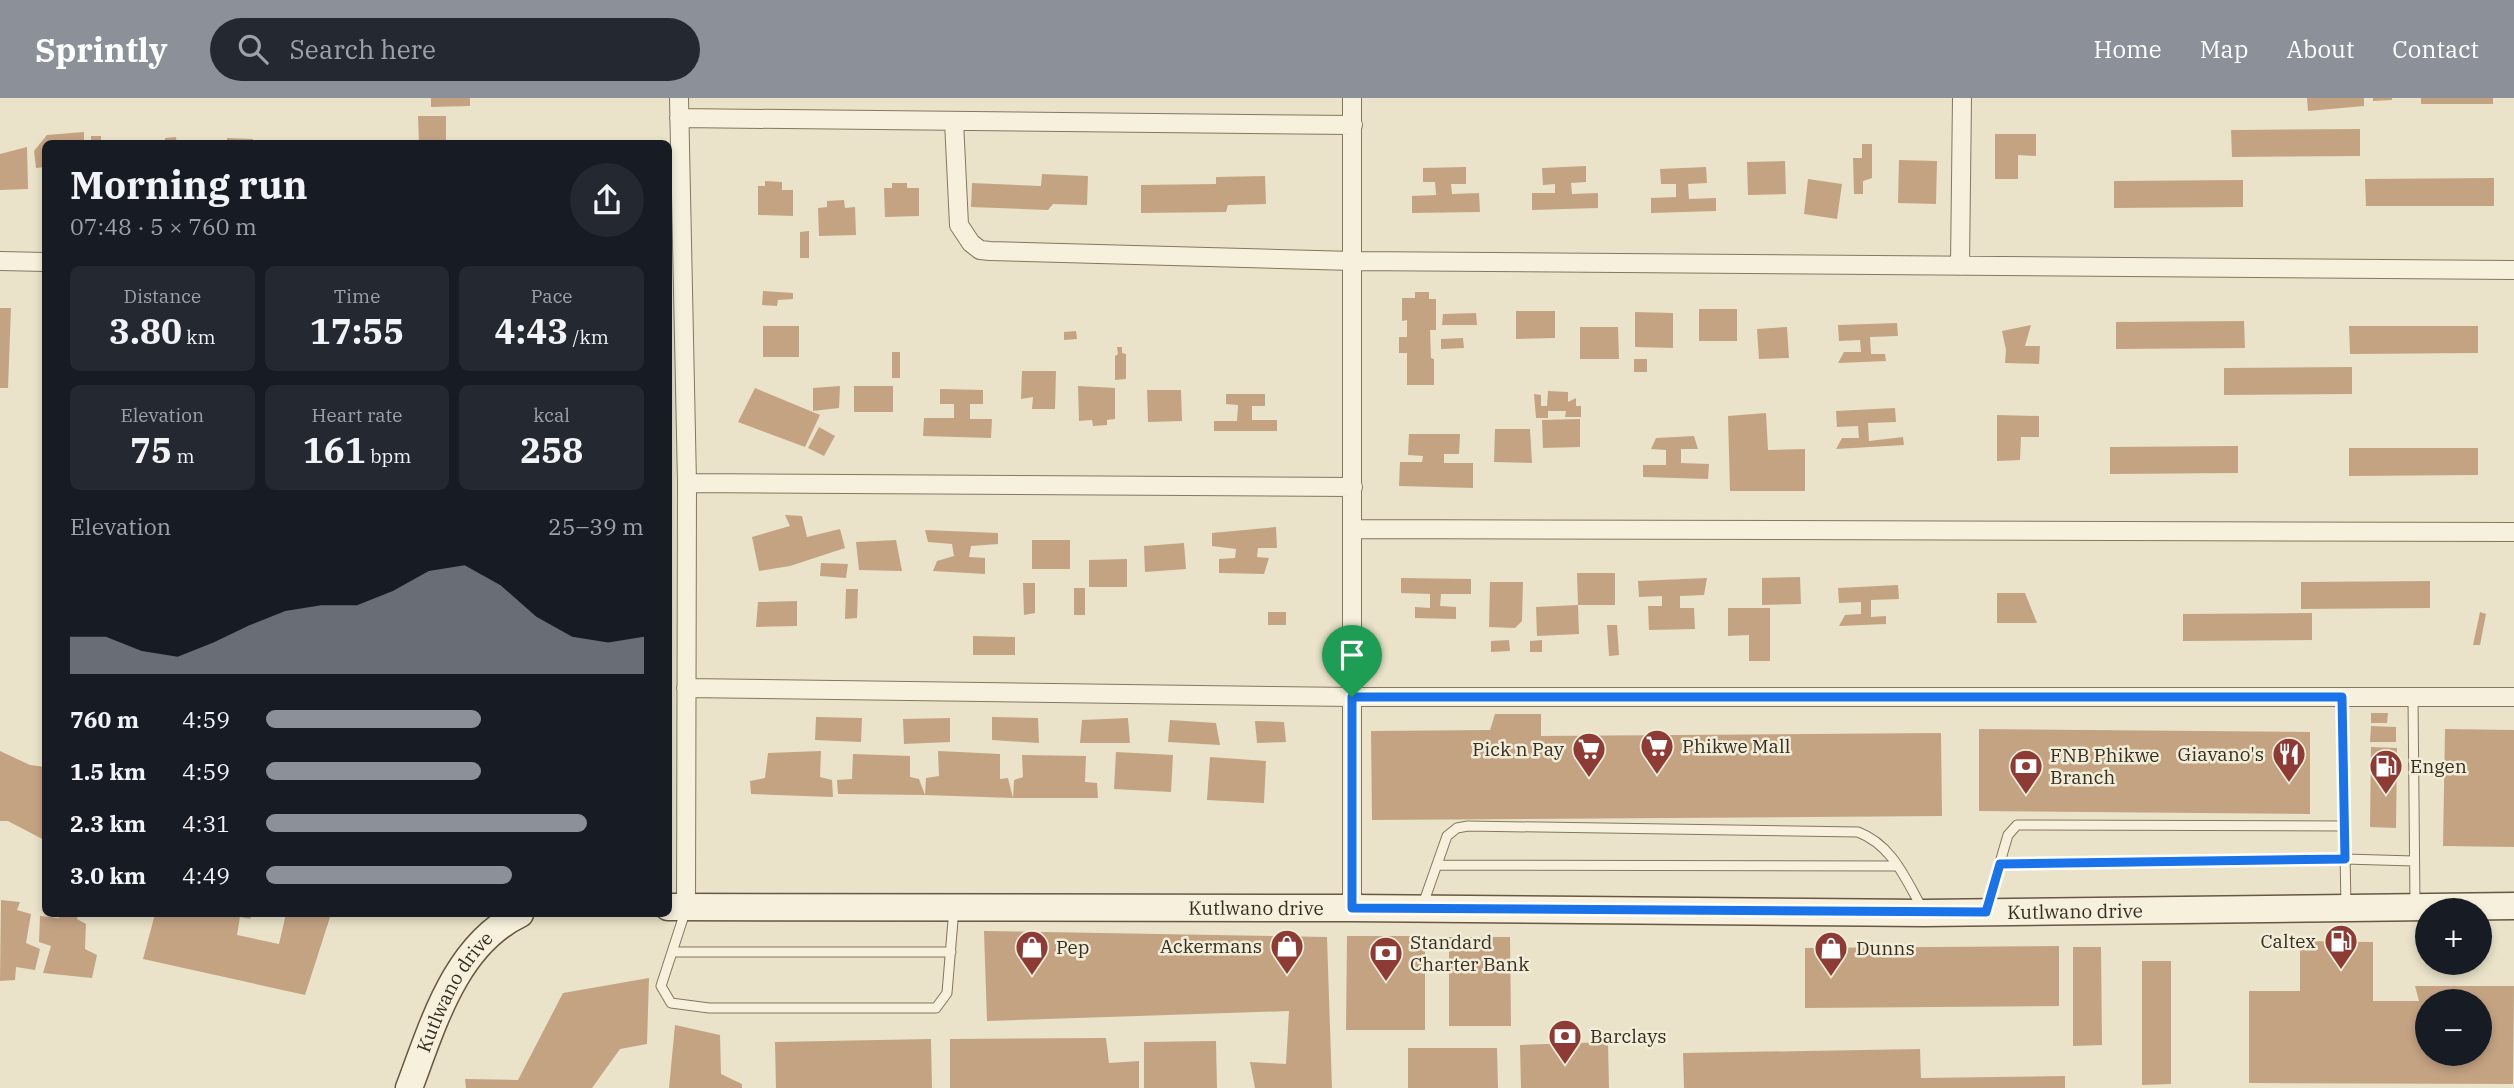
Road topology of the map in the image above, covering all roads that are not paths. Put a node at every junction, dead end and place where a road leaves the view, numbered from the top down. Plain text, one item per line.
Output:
1 (679, 98) edge
2 (1352, 98) edge
3 (1962, 98) edge
4 (680, 118) junction
5 (954, 121) junction
6 (1353, 125) junction
7 (676, 257) edge
8 (0, 261) edge
9 (1353, 261) junction
10 (42, 262) edge
11 (1960, 266) junction
12 (2514, 270) edge
13 (687, 483) junction
14 (1353, 487) junction
15 (1352, 529) junction
16 (2514, 532) edge
17 (686, 688) junction
18 (1352, 697) junction
19 (2342, 697) junction
20 (2413, 697) junction
21 (2514, 697) edge
22 (2344, 826) junction
23 (2345, 859) junction
24 (2414, 861) junction
25 (2000, 864) junction
26 (1437, 865) junction
27 (1898, 866) junction
28 (2492, 906) edge
29 (2514, 906) edge
30 (677, 907) edge
31 (954, 907) junction
32 (2415, 907) joint
33 (1352, 908) junction
34 (1421, 908) junction
35 (2346, 908) junction
36 (1986, 912) junction
37 (1924, 913) junction
38 (515, 917) edge
39 (672, 952) junction
40 (951, 952) junction
41 (409, 1088) edge

1 - 4 street
2 - 6 street
3 - 11 street
4 - 5 street
4 - 7 street
5 - 6 street
5 - 9 street
6 - 9 street
7 - 13 street
8 - 10 street
9 - 11 street
9 - 14 street
11 - 12 street
13 - 14 street
13 - 17 street
14 - 15 street
15 - 16 street
15 - 18 street
17 - 18 street
17 - 30 street
18 - 19 street
18 - 33 street
19 - 20 street
19 - 22 lane
20 - 21 street
20 - 24 lane
22 - 23 lane
22 - 25 lane
23 - 24 lane
23 - 25 lane
23 - 35 lane
24 - 32 lane
25 - 36 lane
26 - 27 lane
26 - 27 lane
26 - 34 lane
27 - 37 lane
28 - 29 street, Kutlwano drive
30 - 31 street, Kutlwano drive
30 - 39 lane
31 - 33 street, Kutlwano drive
31 - 40 lane
32 - 35 street, Kutlwano drive
33 - 34 street, Kutlwano drive
34 - 37 street, Kutlwano drive
35 - 36 street, Kutlwano drive
36 - 37 street, Kutlwano drive
38 - 41 street, Kutlwano drive
39 - 40 lane
39 - 40 lane

